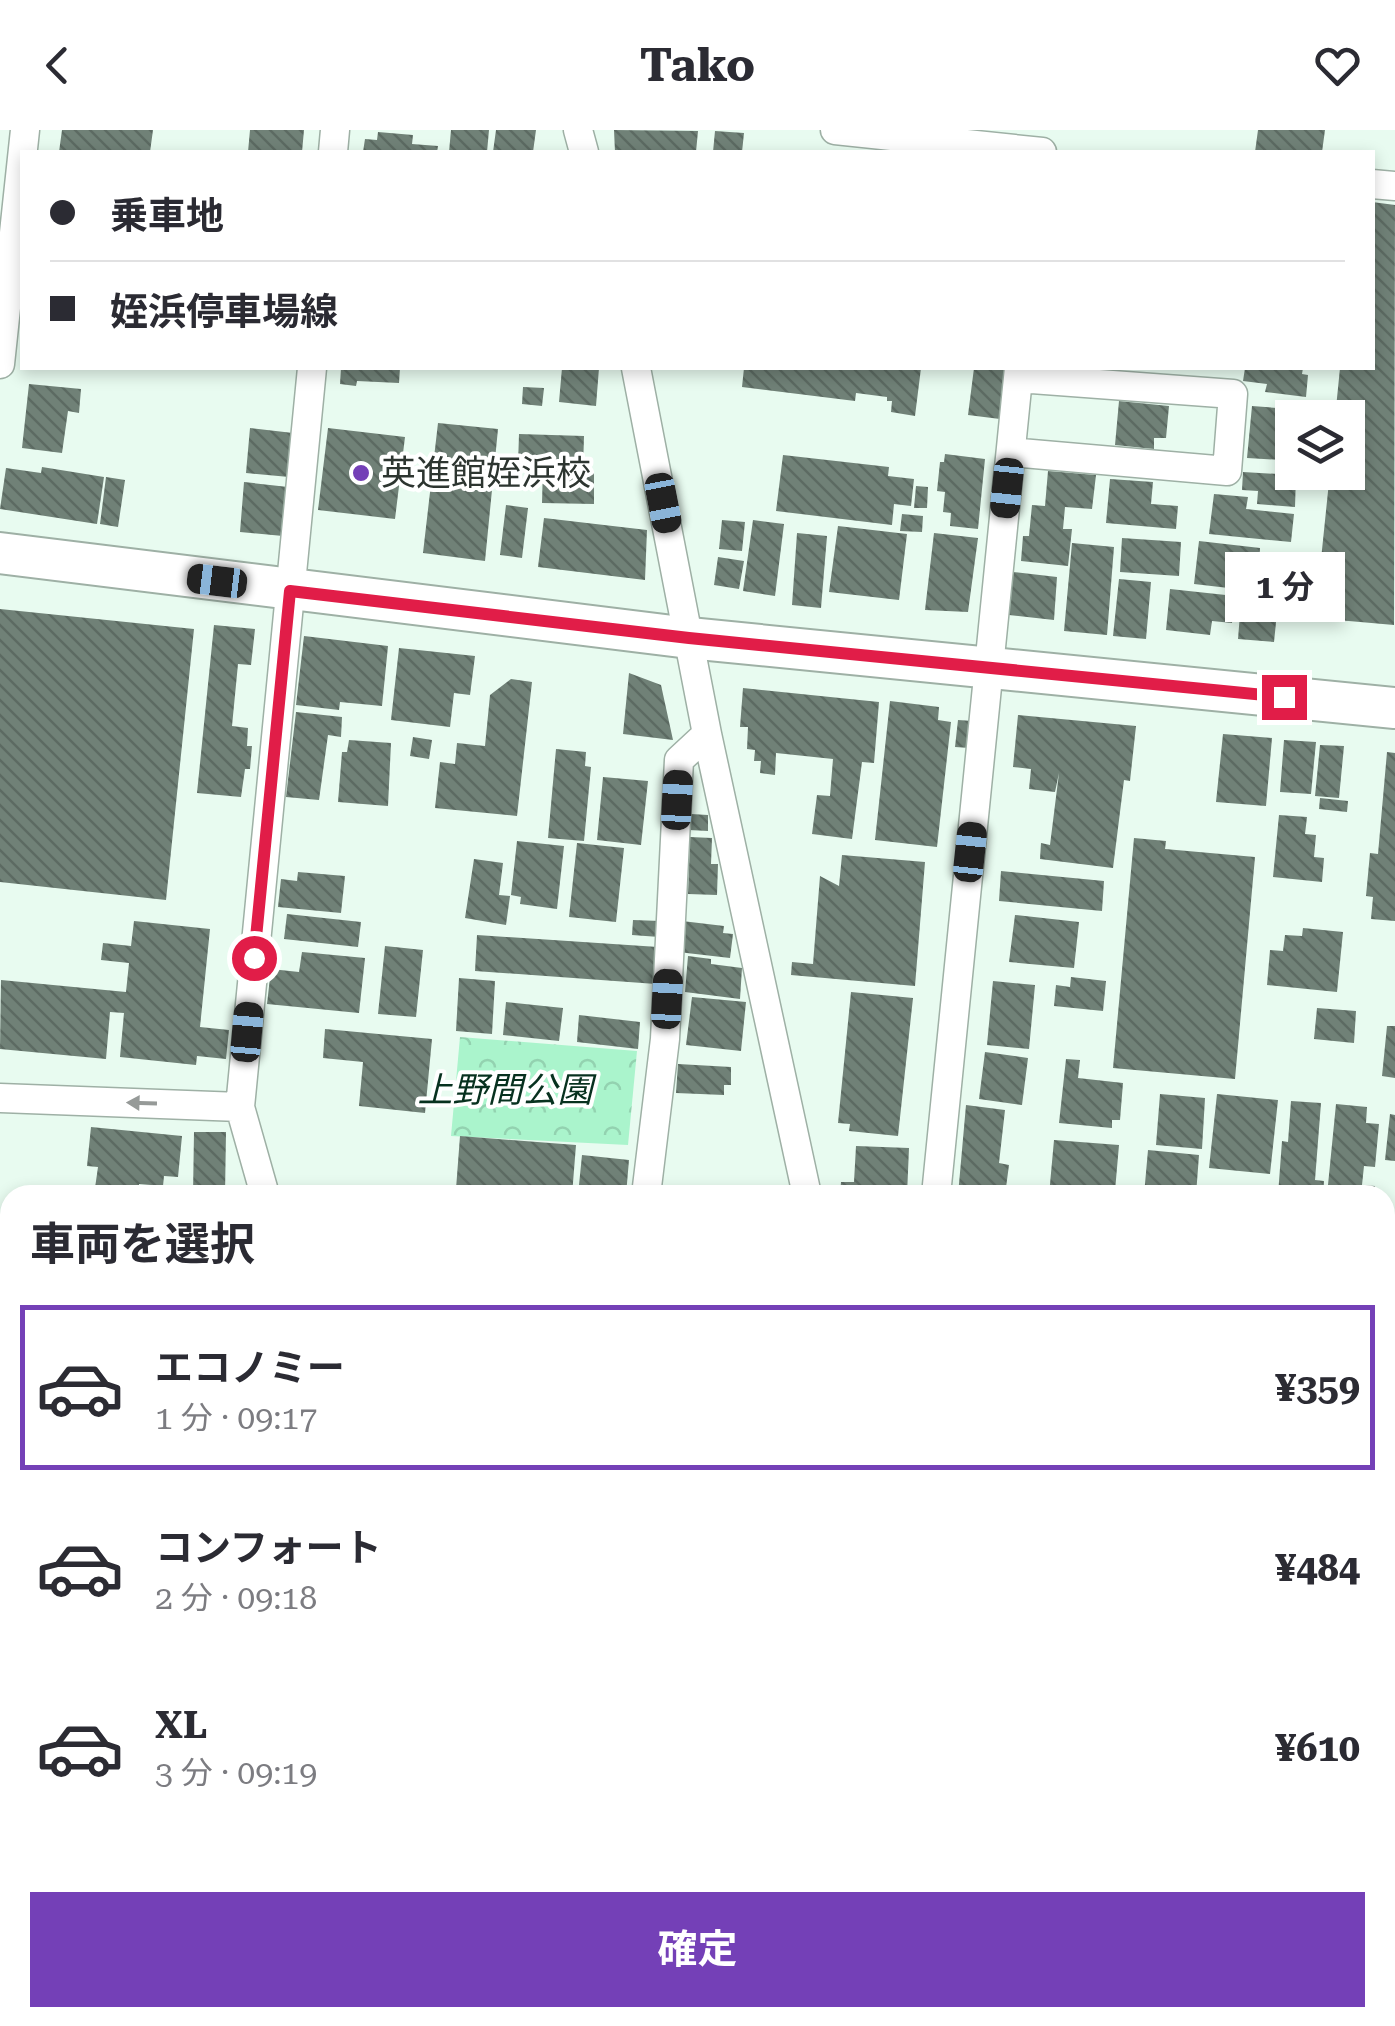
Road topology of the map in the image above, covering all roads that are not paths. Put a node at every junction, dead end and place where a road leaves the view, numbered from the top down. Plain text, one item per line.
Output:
1 (835, 130) edge
2 (1023, 150) edge
3 (20, 169) edge
4 (0, 364) edge
5 (312, 370) edge
6 (636, 370) edge
7 (1019, 373) edge
8 (1011, 452) junction
9 (0, 554) edge
10 (290, 591) junction
11 (689, 638) junction
12 (988, 668) junction
13 (1395, 708) edge
14 (707, 734) junction
15 (0, 1098) edge
16 (240, 1107) junction
17 (261, 1185) edge
18 (647, 1185) edge
19 (805, 1185) edge
20 (937, 1185) edge

1 - 2 street
3 - 4 street
5 - 10 street
6 - 11 street
7 - 8 street
7 - 8 street
8 - 12 street
9 - 10 street
10 - 11 street
10 - 16 street
11 - 12 street
11 - 14 street
12 - 13 street
12 - 20 street
14 - 18 street
14 - 19 street
16 -> 15 street
16 - 17 street

